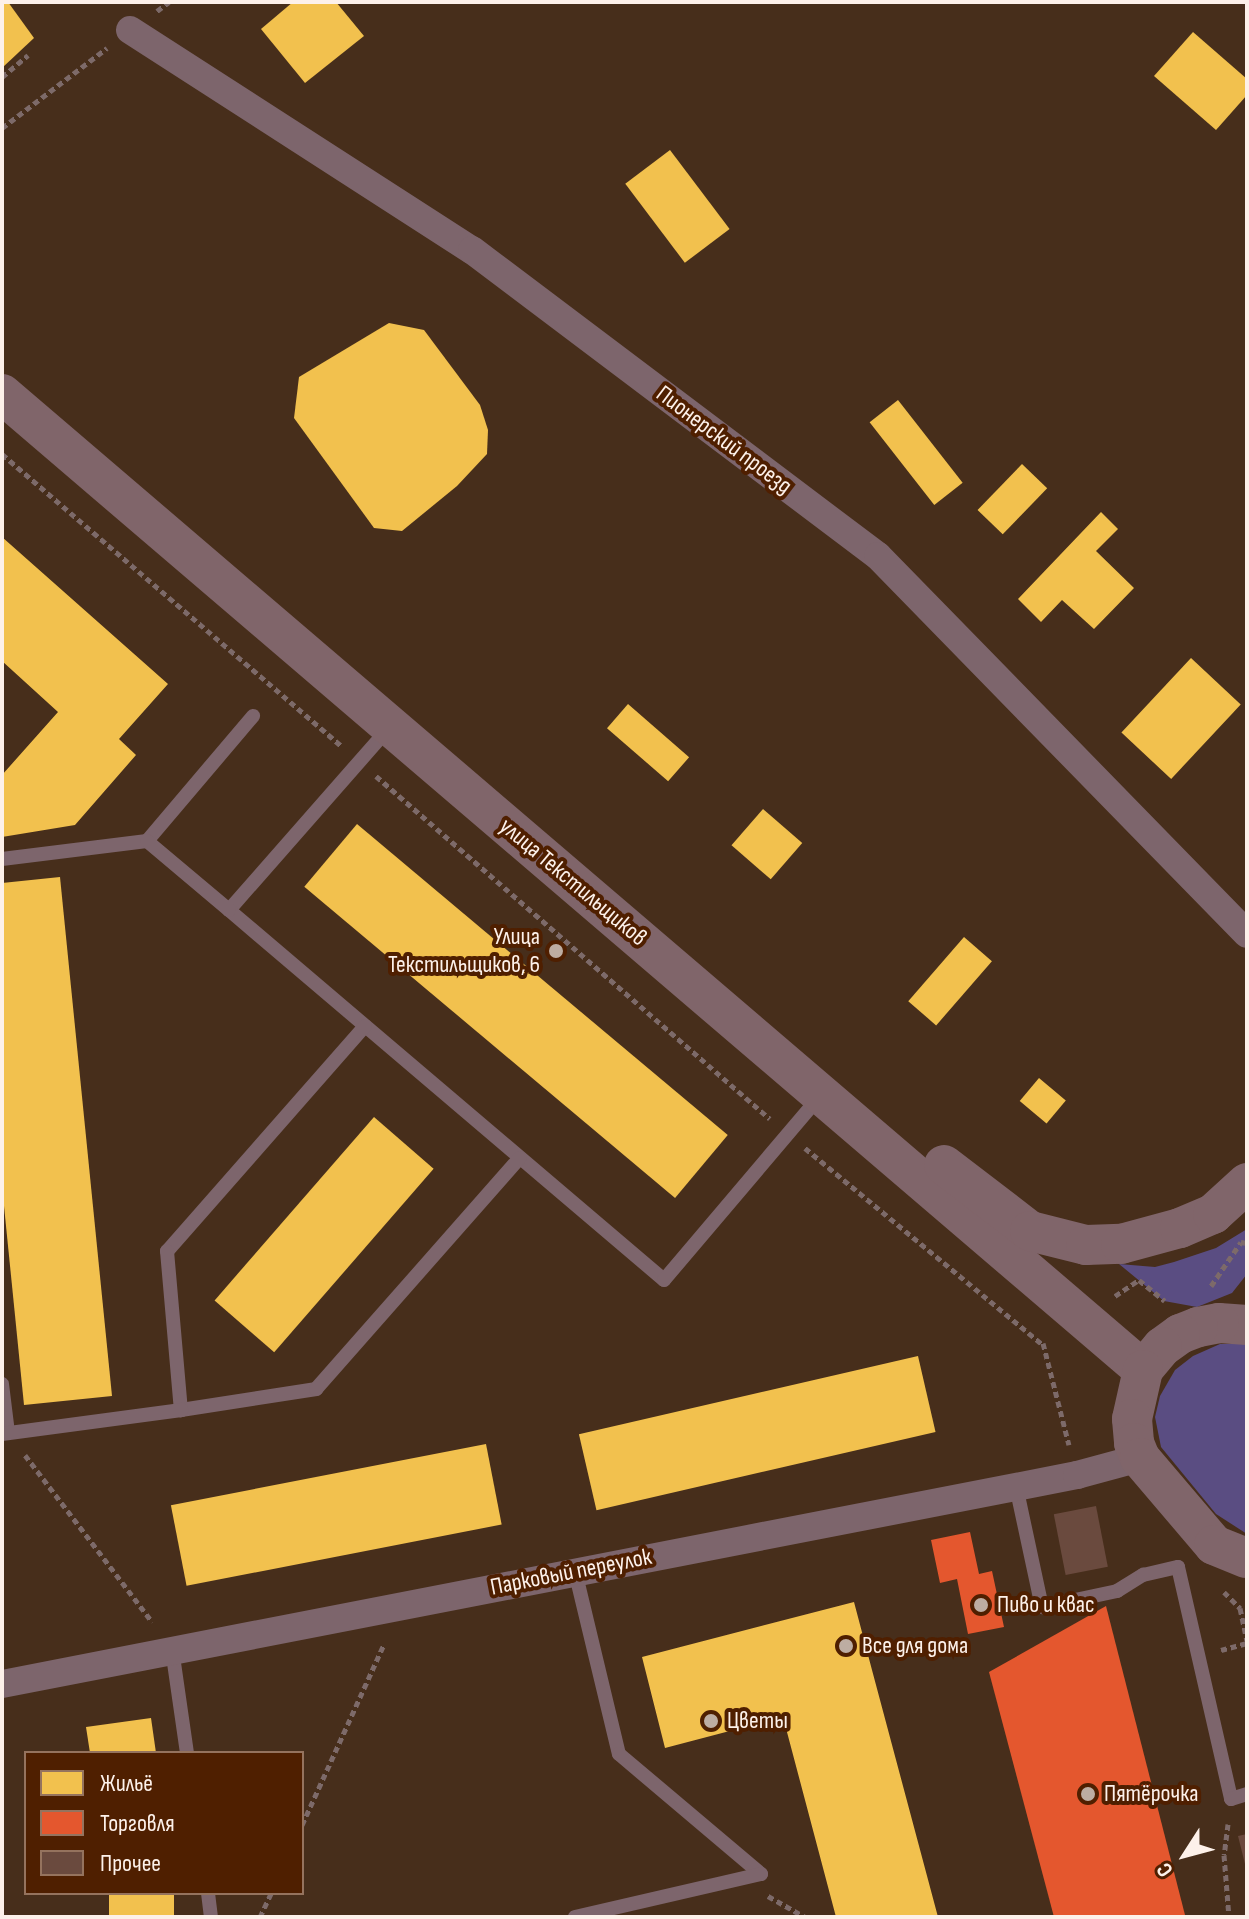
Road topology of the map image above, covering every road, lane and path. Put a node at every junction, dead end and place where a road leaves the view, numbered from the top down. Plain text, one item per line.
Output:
1 (169, 2) edge
2 (130, 30) junction
3 (28, 55) dead end
4 (2, 77) edge
5 (2, 128) edge
6 (2, 394) edge
7 (2, 454) edge
8 (253, 716) dead end
9 (390, 726) junction
10 (358, 761) junction
11 (147, 841) junction
12 (2, 859) edge
13 (229, 910) junction
14 (1247, 934) edge
15 (365, 1026) junction
16 (822, 1094) junction
17 (787, 1133) junction
18 (869, 1135) junction
19 (520, 1158) junction
20 (1247, 1183) edge
21 (1247, 1325) edge
22 (1042, 1344) dead end
23 (1143, 1370) junction
24 (2, 1384) edge
25 (181, 1410) junction
26 (5, 1433) edge
27 (1140, 1458) junction
28 (1016, 1486) junction
29 (1247, 1558) edge
30 (575, 1571) junction
31 (402, 1604) junction
32 (172, 1649) junction
33 (2, 1684) edge
34 (187, 1751) edge
35 (1247, 1794) edge
36 (1231, 1799) junction
37 (304, 1821) edge
38 (208, 1895) edge
39 (270, 1895) edge
40 (211, 1917) edge
41 (260, 1917) edge
42 (575, 1917) edge
43 (1229, 1917) edge

1 - 2 path
2 - 5 path
2 - 14 street, Пионерский проезд
3 - 4 path
6 - 9 main road, улица Текстильщиков
7 - 10 path
8 - 11 lane
9 - 10 lane
9 - 16 main road, улица Текстильщиков
10 - 13 lane
10 - 17 path
11 - 12 lane
11 - 13 lane
13 - 15 lane
15 - 19 lane
15 - 25 lane
16 - 17 lane
16 - 18 main road, улица Текстильщиков
17 - 19 lane
17 - 22 path
18 - 20 main road
18 - 23 main road, улица Текстильщиков
19 - 25 lane
21 - 23 main road
23 - 27 main road
24 - 26 lane
25 - 26 lane
26 - 32 path
27 - 28 street, Парковый переулок
27 - 29 main road
28 - 30 street, Парковый переулок
28 - 36 lane
30 - 31 street, Парковый переулок
30 - 42 lane
31 - 32 street, Парковый переулок
31 - 37 path
32 - 33 street, Парковый переулок
32 - 34 lane
35 - 36 lane
36 - 43 path
38 - 40 lane
39 - 41 path

